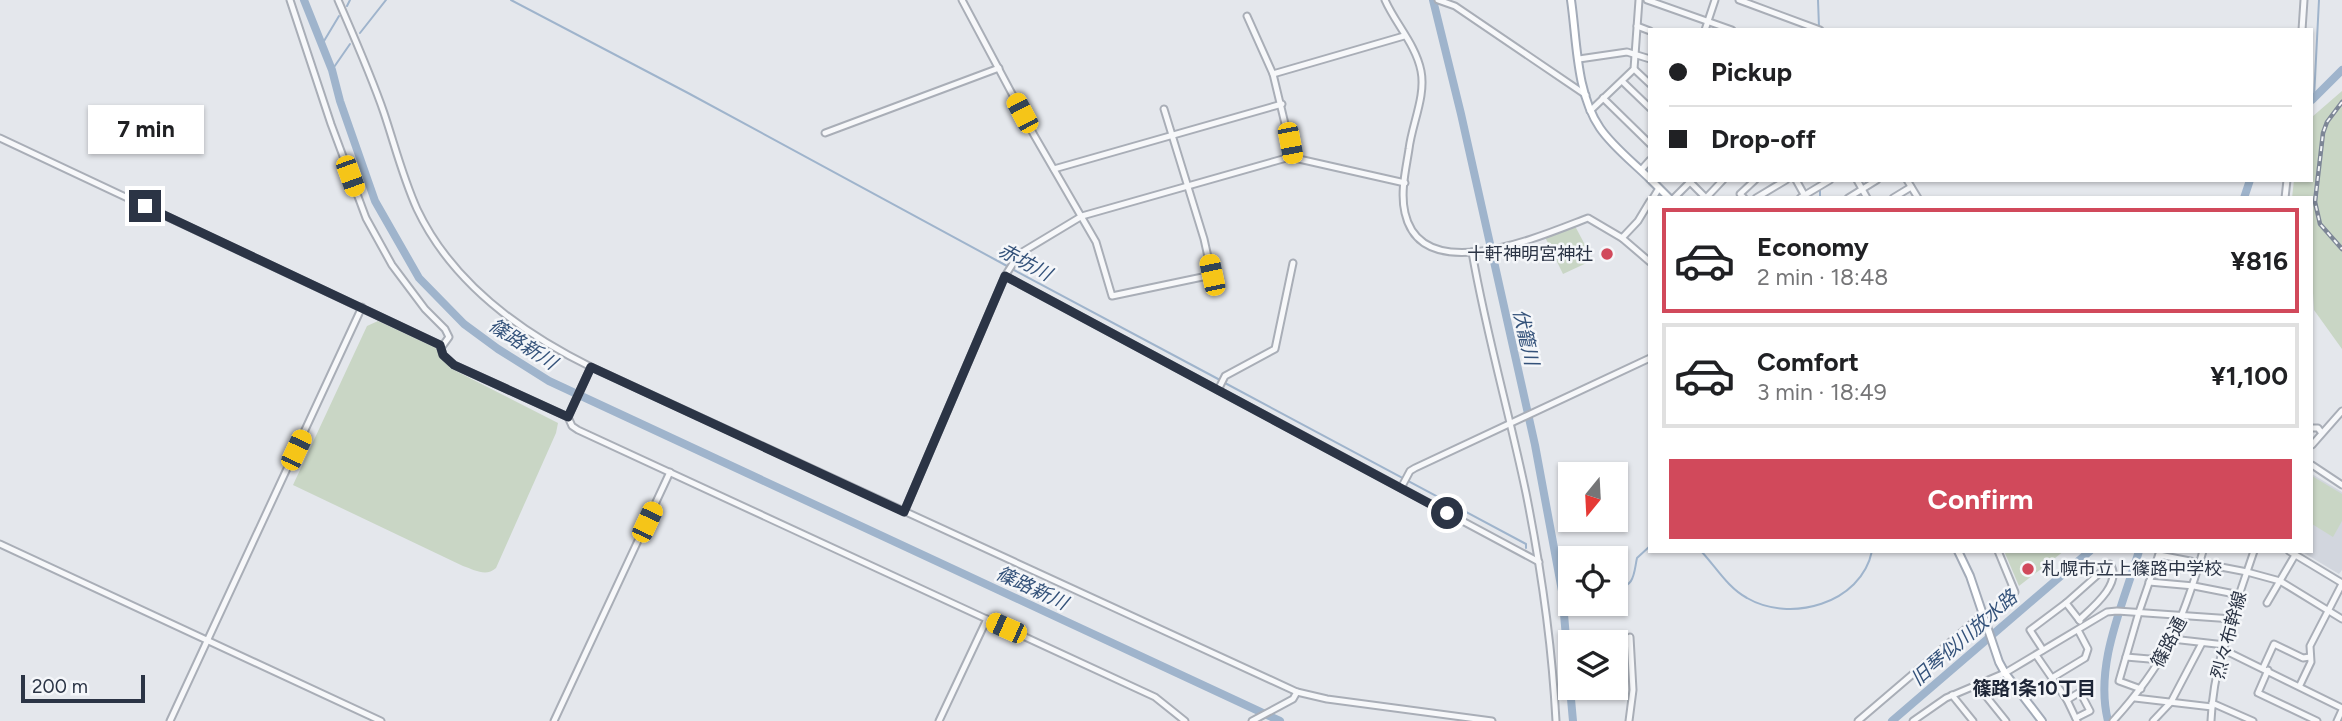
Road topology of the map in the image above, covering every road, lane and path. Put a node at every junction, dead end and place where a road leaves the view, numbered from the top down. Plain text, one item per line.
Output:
1 (290, 0) edge
2 (338, 0) edge
3 (962, 0) edge
4 (1385, 0) edge
5 (1571, 0) edge
6 (1639, 0) edge
7 (1647, 0) edge
8 (1715, 0) edge
9 (1739, 0) edge
10 (2304, 0) edge
11 (1443, 1) edge
12 (1247, 16) dead end
13 (1708, 21) junction
14 (1796, 21) junction
15 (1637, 26) junction
16 (1706, 28) edge
17 (1727, 28) edge
18 (1791, 28) edge
19 (1815, 28) edge
20 (2302, 28) edge
21 (1648, 30) edge
22 (1405, 36) junction
23 (1635, 54) junction
24 (1648, 58) edge
25 (1579, 59) junction
26 (999, 68) junction
27 (1634, 69) junction
28 (1273, 74) junction
29 (1622, 81) junction
30 (1648, 82) edge
31 (1586, 95) junction
32 (1603, 98) junction
33 (1282, 104) junction
34 (1648, 106) edge
35 (1164, 109) dead end
36 (1590, 111) junction
37 (825, 134) dead end
38 (1172, 134) junction
39 (0, 138) edge
40 (1648, 142) edge
41 (1293, 157) junction
42 (1648, 162) edge
43 (1054, 169) junction
44 (1641, 170) junction
45 (1648, 177) edge
46 (1653, 182) edge
47 (1689, 182) edge
48 (1691, 182) edge
49 (1721, 182) edge
50 (1753, 182) edge
51 (1783, 182) edge
52 (1827, 182) edge
53 (1858, 182) edge
54 (1874, 182) edge
55 (1908, 182) edge
56 (1405, 183) junction
57 (1188, 187) junction
58 (1911, 187) junction
59 (1659, 188) junction
60 (1862, 189) junction
61 (1654, 196) edge
62 (1669, 196) edge
63 (1674, 196) edge
64 (1704, 196) edge
65 (1708, 196) edge
66 (1742, 196) edge
67 (1759, 196) edge
68 (1805, 196) edge
69 (1850, 196) edge
70 (1866, 196) edge
71 (1896, 196) edge
72 (1917, 196) edge
73 (1648, 204) edge
74 (1082, 216) junction
75 (1622, 238) junction
76 (1474, 251) junction
77 (1648, 260) edge
78 (1293, 264) dead end
79 (1005, 275) junction
80 (362, 307) junction
81 (441, 348) junction
82 (1648, 359) edge
83 (591, 367) junction
84 (1219, 388) junction
85 (2342, 411) edge
86 (569, 414) junction
87 (1512, 423) junction
88 (2313, 428) edge
89 (2321, 432) junction
90 (2313, 443) edge
91 (2313, 467) edge
92 (670, 472) junction
93 (1403, 482) junction
94 (2342, 485) edge
95 (904, 512) junction
96 (0, 544) edge
97 (1959, 553) edge
98 (1999, 553) edge
99 (2160, 553) edge
100 (2202, 553) edge
101 (2253, 553) edge
102 (2292, 553) edge
103 (1539, 562) junction
104 (2200, 563) junction
105 (2247, 572) junction
106 (2149, 582) junction
107 (2280, 582) junction
108 (2342, 584) edge
109 (2194, 586) junction
110 (2015, 592) dead end
111 (2240, 595) junction
112 (2066, 603) junction
113 (2267, 603) dead end
114 (2328, 611) junction
115 (2139, 612) junction
116 (1982, 615) junction
117 (2183, 616) junction
118 (987, 619) junction
119 (2233, 619) junction
120 (2342, 619) edge
121 (2079, 620) junction
122 (2084, 626) junction
123 (2078, 630) junction
124 (1630, 637) dead end
125 (2172, 639) junction
126 (207, 640) junction
127 (2202, 643) junction
128 (2225, 648) junction
129 (2043, 650) junction
130 (2036, 655) junction
131 (2126, 657) junction
132 (2311, 657) junction
133 (2161, 660) junction
134 (2266, 669) junction
135 (2004, 673) junction
136 (2052, 678) junction
137 (1977, 685) junction
138 (2300, 685) junction
139 (2141, 689) junction
140 (1297, 692) junction
141 (1952, 695) junction
142 (2135, 698) junction
143 (2067, 700) junction
144 (2171, 702) junction
145 (2212, 705) junction
146 (2342, 709) edge
147 (1421, 712) junction
148 (2077, 720) edge
149 (170, 721) edge
150 (381, 721) edge
151 (554, 721) edge
152 (939, 721) edge
153 (1185, 721) edge
154 (1252, 721) edge
155 (1423, 721) edge
156 (1492, 721) edge
157 (1556, 721) edge
158 (1629, 721) edge
159 (1858, 721) edge
160 (1913, 721) edge
161 (1973, 721) edge
162 (2006, 721) edge
163 (2042, 721) edge
164 (2113, 721) edge
165 (2153, 721) edge
166 (2211, 721) edge
167 (2253, 721) edge
168 (2316, 721) edge
169 (2337, 721) edge

1 - 81 street
2 - 83 street
3 - 26 street
4 - 22 street
5 - 25 main road
6 - 15 street
7 - 13 street
8 - 13 street
9 - 14 street
10 - 20 street
11 - 31 street
12 - 28 street
13 - 16 street
13 - 17 street
14 - 18 street
14 - 19 street
15 - 21 street
15 - 23 street
22 - 28 street
22 - 56 street
23 - 24 street
23 - 25 street
23 - 27 street
25 - 31 main road
26 - 37 street
26 - 43 street
27 - 29 street
27 - 30 street
28 - 33 street
29 - 32 street
29 - 34 street
31 - 36 main road
32 - 36 street
32 - 40 street
33 - 38 street
33 - 41 street
35 - 38 street
36 - 44 main road
38 - 43 street
38 - 57 street
39 - 80 street
41 - 56 street
41 - 57 street
42 - 44 street
43 - 74 street
44 - 45 main road
46 - 59 main road
47 - 63 street
48 - 64 street
49 - 65 street
50 - 66 street
51 - 67 street
52 - 68 street
53 - 60 street
54 - 60 street
55 - 58 street
56 - 76 street
57 - 74 street
57 - 74 street
58 - 71 street
58 - 72 street
59 - 61 street
59 - 62 main road
60 - 69 street
60 - 70 street
73 - 75 street
74 - 79 street
75 - 76 street
75 - 77 street
76 - 87 street
78 - 84 street
79 - 84 street
79 - 95 street
80 - 81 street
80 - 126 street
81 - 86 street
82 - 87 street
83 - 86 street
83 - 95 street
84 - 93 street
85 - 89 street
86 - 92 street
87 - 93 street
87 - 103 street
88 - 89 street
89 - 90 street
91 - 94 street
92 - 118 street
92 - 151 street
93 - 103 street
95 - 140 street
96 - 126 street
97 - 116 main road
98 - 110 street
99 - 104 street
99 - 106 street
100 - 104 street, 篠路通
101 - 105 street, 烈々布幹線
102 - 107 street
102 - 108 street
103 - 157 street
104 - 105 street
104 - 109 street, 篠路通
105 - 107 street
105 - 111 street, 烈々布幹線
106 - 109 street
106 - 115 street
107 - 113 street
107 - 114 street
108 - 114 street
109 - 111 street
109 - 117 street, 篠路通
111 - 119 street, 烈々布幹線
112 - 121 street
112 - 121 street
112 - 129 street
114 - 120 street
114 - 132 street
115 - 117 street
115 - 122 street
115 - 131 street
116 - 135 main road
116 - 159 street
117 - 119 street
117 - 125 street, 篠路通
118 - 152 street
118 - 153 street
119 - 128 street, 烈々布幹線
121 - 122 street
122 - 123 street
123 - 129 street
123 - 136 street
124 - 158 street
125 - 127 street
125 - 133 street, 篠路通
126 - 149 street
126 - 150 street
127 - 128 street
127 - 144 street
128 - 134 street
128 - 145 street, 烈々布幹線
129 - 130 street
130 - 135 street
130 - 136 street
131 - 133 street
131 - 139 street
132 - 134 street
132 - 138 street
133 - 139 street, 篠路通
134 - 138 street
134 - 168 street
135 - 137 street
135 - 163 main road
136 - 143 street
137 - 141 street
137 - 162 street
138 - 146 street
139 - 142 street, 篠路通
140 - 147 street
140 - 154 street
141 - 160 street
141 - 161 street
142 - 144 street
142 - 164 street, 篠路通
143 - 148 street
143 - 148 street
144 - 145 street
144 - 165 street
145 - 166 street, 烈々布幹線
145 - 167 street
146 - 169 street
147 - 155 street
147 - 156 street

